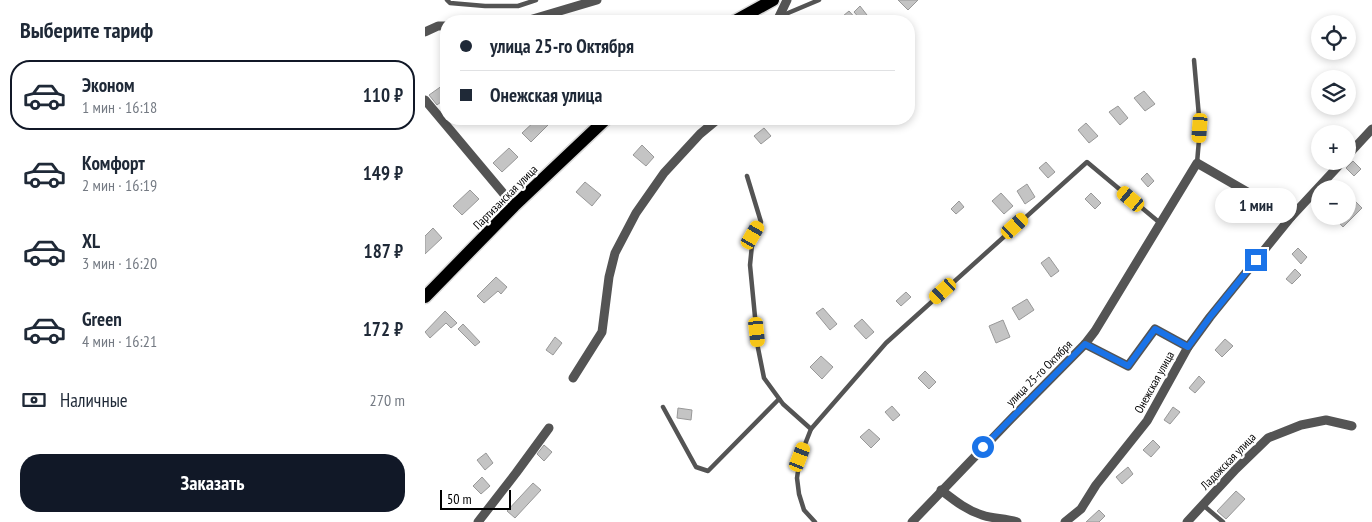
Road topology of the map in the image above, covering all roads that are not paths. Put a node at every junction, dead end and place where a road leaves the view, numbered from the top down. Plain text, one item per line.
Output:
1 (447, 0) edge
2 (535, 0) edge
3 (597, 0) edge
4 (773, 0) edge
5 (787, 0) edge
6 (819, 0) edge
7 (546, 15) edge
8 (746, 15) edge
9 (781, 15) edge
10 (787, 15) edge
11 (440, 26) edge
12 (425, 32) edge
13 (1194, 60) dead end
14 (425, 100) edge
15 (440, 118) edge
16 (446, 125) edge
17 (601, 125) edge
18 (711, 125) edge
19 (1372, 129) edge
20 (1356, 146) edge
21 (1197, 163) junction
22 (1335, 170) edge
23 (747, 176) dead end
24 (514, 206) junction
25 (1291, 217) junction
26 (1161, 224) junction
27 (425, 297) edge
28 (1085, 344) junction
29 (1188, 347) junction
30 (573, 378) dead end
31 (779, 399) junction
32 (663, 407) dead end
33 (1351, 426) dead end
34 (549, 428) dead end
35 (811, 429) junction
36 (941, 490) junction
37 (1203, 505) junction
38 (478, 522) edge
39 (815, 522) edge
40 (912, 522) edge
41 (1017, 522) edge
42 (1065, 522) edge
43 (1187, 522) edge
44 (1223, 522) edge

1 - 2 lane
3 - 7 street
4 - 8 main road
5 - 9 street
6 - 10 lane
11 - 12 street
13 - 21 lane
14 - 15 street
16 - 24 street
17 - 24 main road, Партизанская улица
18 - 30 street
19 - 20 street
21 - 25 street
21 - 26 street, улица 25-го Октября
22 - 25 street, Онежская улица
23 - 31 lane
24 - 27 main road, Партизанская улица
25 - 29 street, Онежская улица
26 - 28 street, улица 25-го Октября
26 - 35 lane
28 - 29 street
28 - 36 street, улица 25-го Октября
29 - 42 street, Онежская улица
31 - 32 lane
31 - 35 lane
33 - 37 street, Ладожская улица
34 - 38 street
35 - 39 lane
36 - 40 street, улица 25-го Октября
36 - 41 street
37 - 43 street, Ладожская улица
37 - 44 lane

